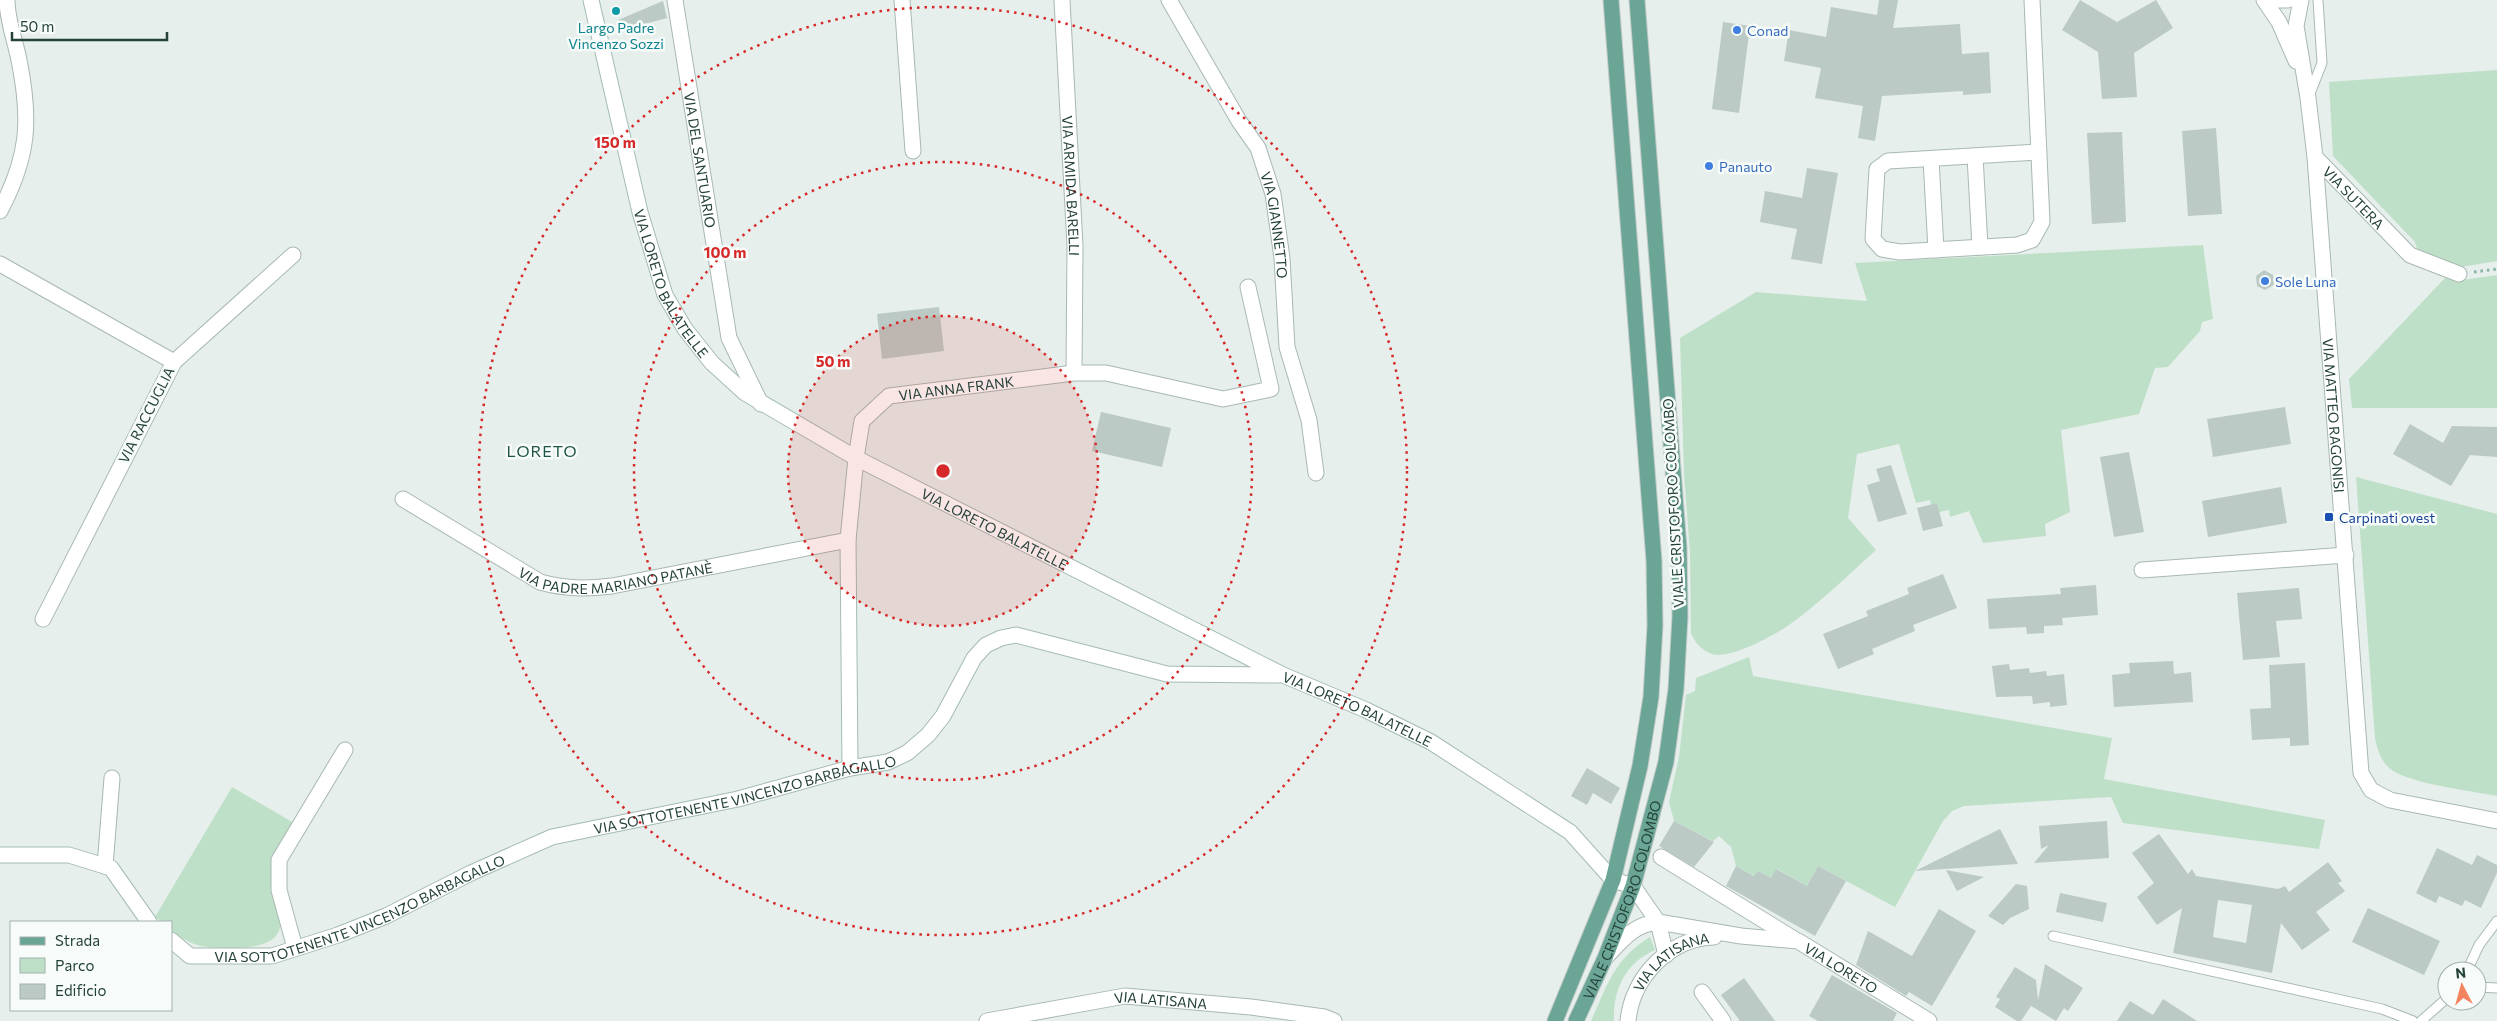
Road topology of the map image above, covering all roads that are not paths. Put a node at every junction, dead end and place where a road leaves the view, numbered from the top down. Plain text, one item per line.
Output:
1 (7, 0) edge
2 (591, 0) edge
3 (675, 0) edge
4 (902, 0) edge
5 (1062, 0) edge
6 (1170, 0) edge
7 (1611, 0) edge
8 (1637, 0) edge
9 (2032, 0) edge
10 (2264, 0) edge
11 (2272, 0) edge
12 (2288, 0) edge
13 (2301, 0) edge
14 (2318, 0) edge
15 (2305, 82) junction
16 (2308, 98) junction
17 (913, 152) dead end
18 (2039, 152) junction
19 (1975, 156) junction
20 (2314, 157) junction
21 (1931, 159) junction
22 (0, 211) edge
23 (1980, 247) junction
24 (1936, 250) junction
25 (293, 255) dead end
26 (0, 264) edge
27 (2459, 274) dead end
28 (1248, 287) dead end
29 (174, 362) junction
30 (1074, 373) junction
31 (1271, 389) junction
32 (1298, 389) junction
33 (761, 404) junction
34 (856, 458) junction
35 (1316, 473) dead end
36 (403, 499) dead end
37 (848, 540) junction
38 (2346, 555) junction
39 (2142, 570) dead end
40 (43, 618) dead end
41 (1283, 675) junction
42 (345, 750) dead end
43 (850, 768) junction
44 (112, 778) dead end
45 (2497, 821) edge
46 (0, 856) edge
47 (1661, 857) dead end
48 (106, 866) junction
49 (1613, 880) junction
50 (1633, 886) junction
51 (148, 921) edge
52 (2497, 921) edge
53 (1658, 922) junction
54 (1741, 936) junction
55 (2054, 936) dead end
56 (172, 941) edge
57 (1798, 941) junction
58 (295, 948) junction
59 (1666, 955) junction
60 (1605, 958) junction
61 (2472, 961) edge
62 (1702, 992) dead end
63 (2437, 1007) edge
64 (987, 1021) edge
65 (1334, 1021) edge
66 (1555, 1021) edge
67 (1576, 1021) edge
68 (1628, 1021) edge
69 (1723, 1021) edge
70 (1929, 1021) edge
71 (2413, 1021) edge
72 (2421, 1021) edge

1 - 22 street
2 - 33 street, VIA LORETO BALATELLE
3 - 33 street, VIA DEL SANTUARIO
4 - 17 street
5 - 30 street, VIA ARMIDA BARELLI
6 - 32 street, VIA GIANNETTO
7 - 49 main road, VIALE CRISTOFORO COLOMBO
8 - 50 main road, VIALE CRISTOFORO COLOMBO
9 - 18 street
10 - 15 street
11 - 12 street
13 - 15 street
14 - 16 lane
15 - 16 street, VIA SUTERA
16 - 20 street, VIA SUTERA
18 - 19 street
18 - 23 street
19 - 21 street
19 - 23 street
20 - 27 street, VIA SUTERA
20 - 38 street, VIA MATTEO RAGONISI
21 - 24 street
21 - 24 street
23 - 24 street
25 - 29 street
26 - 29 street, VIA RACCUGLIA
28 - 31 street
29 - 40 street, VIA RACCUGLIA
30 - 31 street, VIA ANNA FRANK
30 - 34 street, VIA ANNA FRANK
31 - 32 street, VIA ANNA FRANK
32 - 35 street, VIA GIANNETTO
33 - 34 street, VIA LORETO BALATELLE
34 - 37 street, VIA ANNA FRANK
34 - 41 street, VIA LORETO BALATELLE
36 - 37 street, VIA PADRE MARIANO PATANÈ
37 - 43 street, VIA ANNA FRANK
38 - 39 street
38 - 45 street, VIA MATTEO RAGONISI
41 - 43 street, VIA SOTTOTENENTE VINCENZO BARBAGALLO
41 - 49 street, VIA LORETO BALATELLE
42 - 58 street
43 - 58 street, VIA SOTTOTENENTE VINCENZO BARBAGALLO
44 - 48 street
46 - 48 street
47 - 57 street
48 - 51 street
49 - 50 street
49 - 66 main road, VIALE CRISTOFORO COLOMBO
50 - 53 street
50 - 60 main road, VIALE CRISTOFORO COLOMBO
52 - 61 lane
53 - 54 street, VIA LORETO
53 - 59 street
53 - 60 street
54 - 57 street, VIA LORETO
54 - 59 street, VIA LATISANA
55 - 71 lane
56 - 58 street, VIA SOTTOTENENTE VINCENZO BARBAGALLO
57 - 70 street, VIA LORETO
59 - 68 street, VIA LATISANA
60 - 67 main road, VIALE CRISTOFORO COLOMBO
62 - 69 street
63 - 72 lane
64 - 65 street, VIA LATISANA

